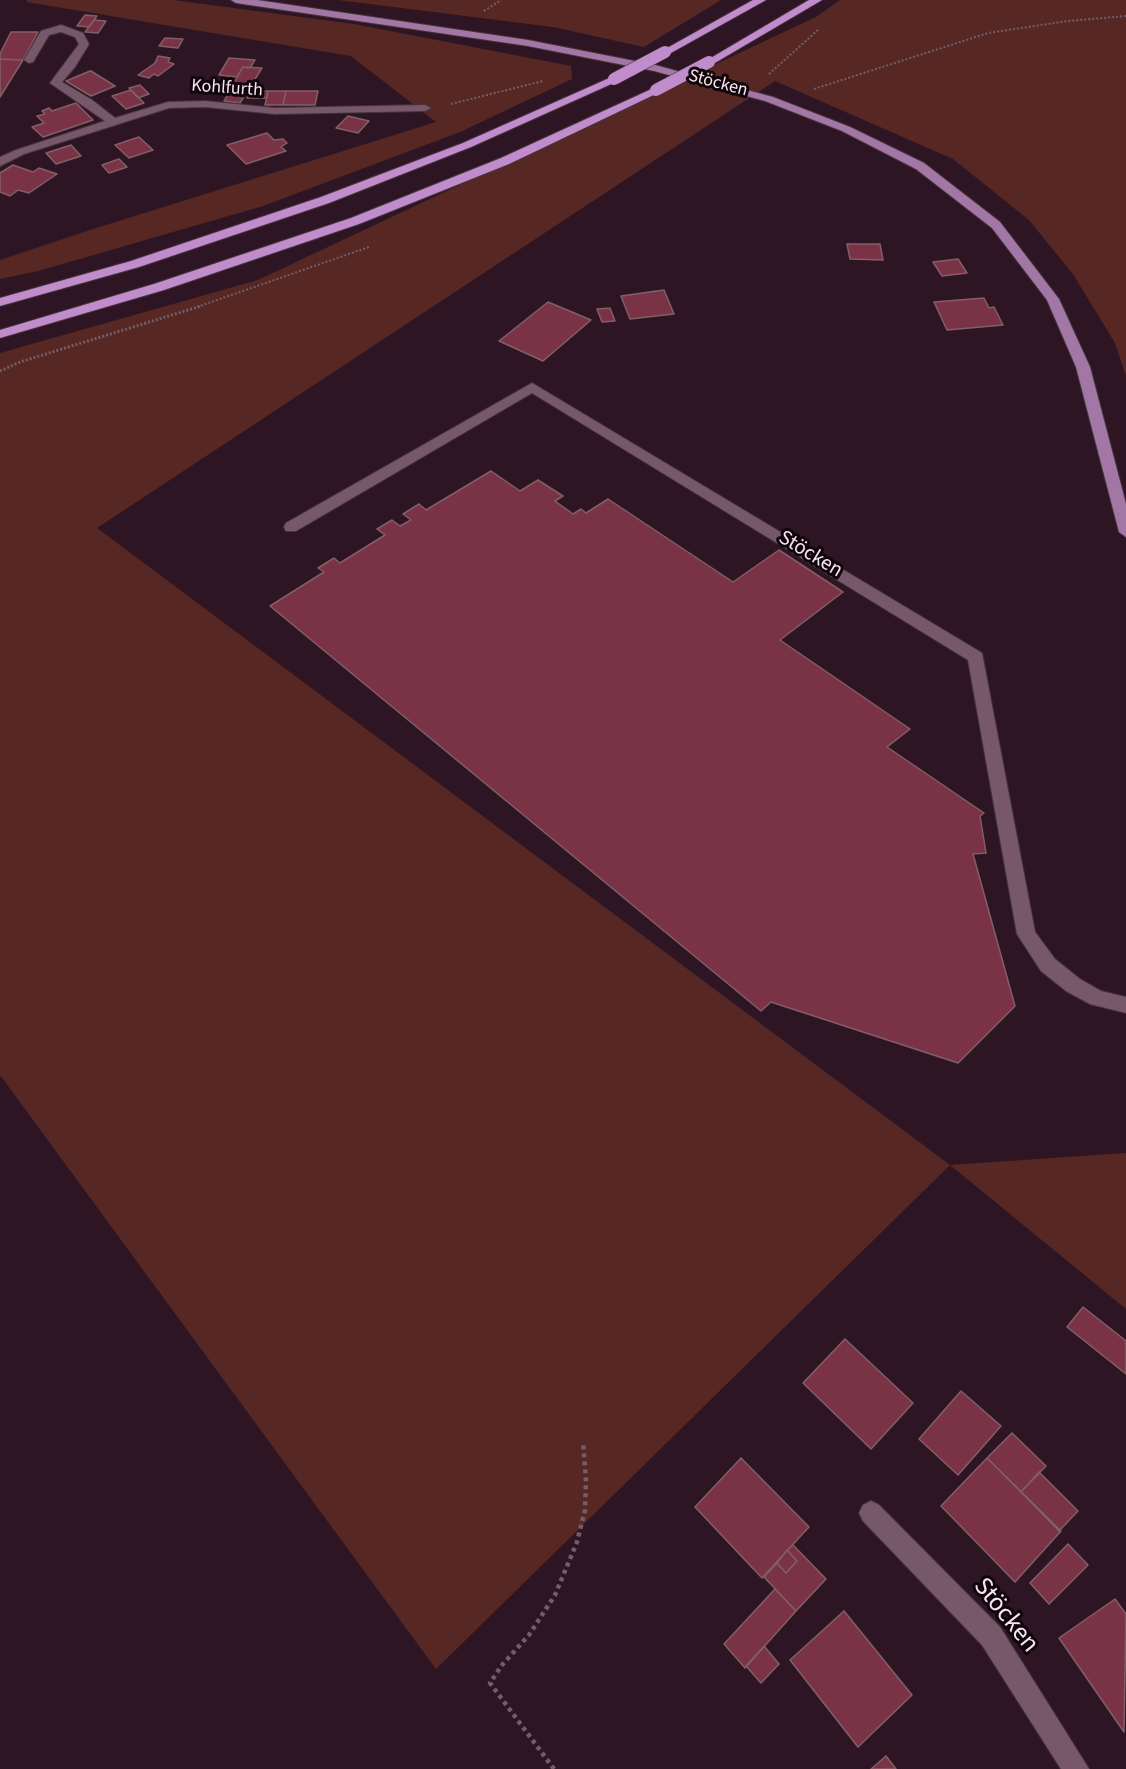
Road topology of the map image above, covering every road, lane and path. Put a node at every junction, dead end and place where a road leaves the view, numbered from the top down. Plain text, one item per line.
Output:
1 (236, 0) edge
2 (761, 0) edge
3 (817, 0) edge
4 (1126, 16) edge
5 (816, 20) dead end
6 (29, 60) dead end
7 (544, 81) dead end
8 (748, 92) junction
9 (769, 99) junction
10 (425, 108) joint
11 (113, 122) junction
12 (0, 162) edge
13 (0, 302) edge
14 (0, 334) edge
15 (291, 527) dead end
16 (1126, 532) edge
17 (1126, 1005) edge
18 (582, 1442) dead end
19 (871, 1513) dead end
20 (554, 1769) edge
21 (1076, 1769) edge

1 - 8 main road, Stöcken
2 - 13 highway, bridge
3 - 14 highway, bridge
4 - 9 path
5 - 8 path
6 - 11 street
7 - 10 path
8 - 9 main road, Stöcken
9 - 16 main road, Stöcken
10 - 11 street, Kohlfurth
11 - 12 street, Kohlfurth
15 - 17 street, Stöcken
18 - 20 path
19 - 21 street, Stöcken

